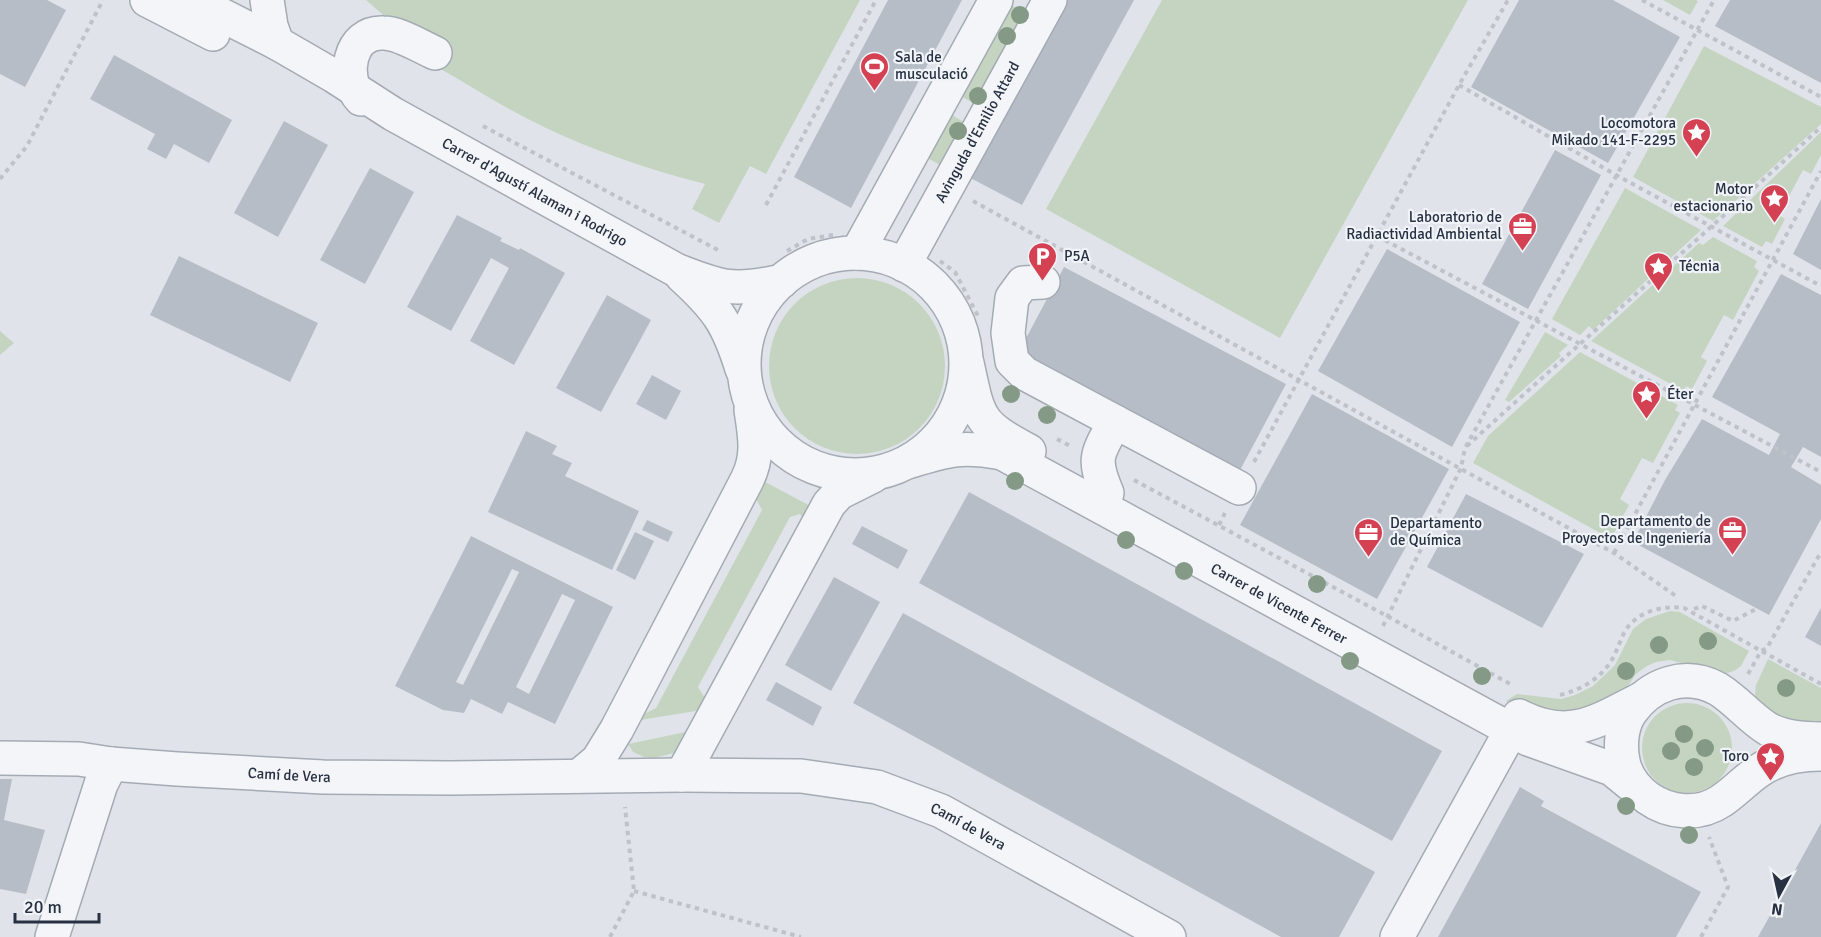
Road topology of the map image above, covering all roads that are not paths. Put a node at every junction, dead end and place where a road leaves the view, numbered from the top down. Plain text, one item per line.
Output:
1 (147, 0) edge
2 (171, 0) edge
3 (267, 0) edge
4 (996, 0) edge
5 (1050, 0) edge
6 (212, 4) edge
7 (277, 42) junction
8 (435, 53) dead end
9 (351, 56) junction
10 (316, 65) junction
11 (372, 103) junction
12 (865, 241) junction
13 (910, 254) junction
14 (781, 268) junction
15 (676, 270) junction
16 (1042, 282) dead end
17 (967, 363) junction
18 (747, 389) junction
19 (1115, 422) junction
20 (1073, 452) junction
21 (911, 460) junction
22 (878, 473) junction
23 (1239, 488) road end
24 (1641, 699) junction
25 (1733, 700) junction
26 (1516, 711) junction
27 (711, 721) junction
28 (617, 729) junction
29 (1821, 739) edge
30 (1821, 754) edge
31 (0, 758) edge
32 (111, 764) junction
33 (652, 775) junction
34 (579, 776) junction
35 (747, 776) junction
36 (1737, 788) junction
37 (1639, 791) junction
38 (52, 937) edge
39 (1169, 937) edge
40 (1397, 937) edge

1 - 11 street, Carrer d'Agustí Alaman i Rodrigo
2 - 6 street, Carrer d'Agustí Alaman i Rodrigo
3 - 7 street
4 - 12 street
5 - 13 street, Avinguda d'Emilio Attard
6 - 7 street, Carrer d'Agustí Alaman i Rodrigo
7 - 10 street, Carrer d'Agustí Alaman i Rodrigo
8 - 9 street
9 - 10 street
9 - 11 street
10 - 11 street, Carrer d'Agustí Alaman i Rodrigo
11 - 15 street, Carrer d'Agustí Alaman i Rodrigo
12 - 13 street
12 - 14 street
13 - 17 street
14 - 15 street, Carrer d'Agustí Alaman i Rodrigo
14 - 18 street
15 - 18 street, Carrer d'Agustí Alaman i Rodrigo
16 - 19 street
17 - 20 street
17 - 21 street
18 - 22 street
18 - 28 street
19 - 20 street
19 - 23 street
20 - 26 street, Carrer de Vicente Ferrer
21 - 22 street
21 - 26 street, Carrer de Vicente Ferrer
22 - 27 street
24 - 25 street
24 - 26 street, Carrer de Vicente Ferrer
24 - 37 street
25 - 29 street
25 - 36 street
26 - 37 street, Carrer de Vicente Ferrer
26 - 40 street
27 - 33 street
27 - 35 street, Camí de Vera
28 - 33 street
28 - 34 street
30 - 36 street
31 - 32 street, Camí de Vera
32 - 34 street, Camí de Vera
32 - 38 street
33 - 34 street, Camí de Vera
33 - 35 street, Camí de Vera
35 - 39 street, Camí de Vera
36 - 37 street

